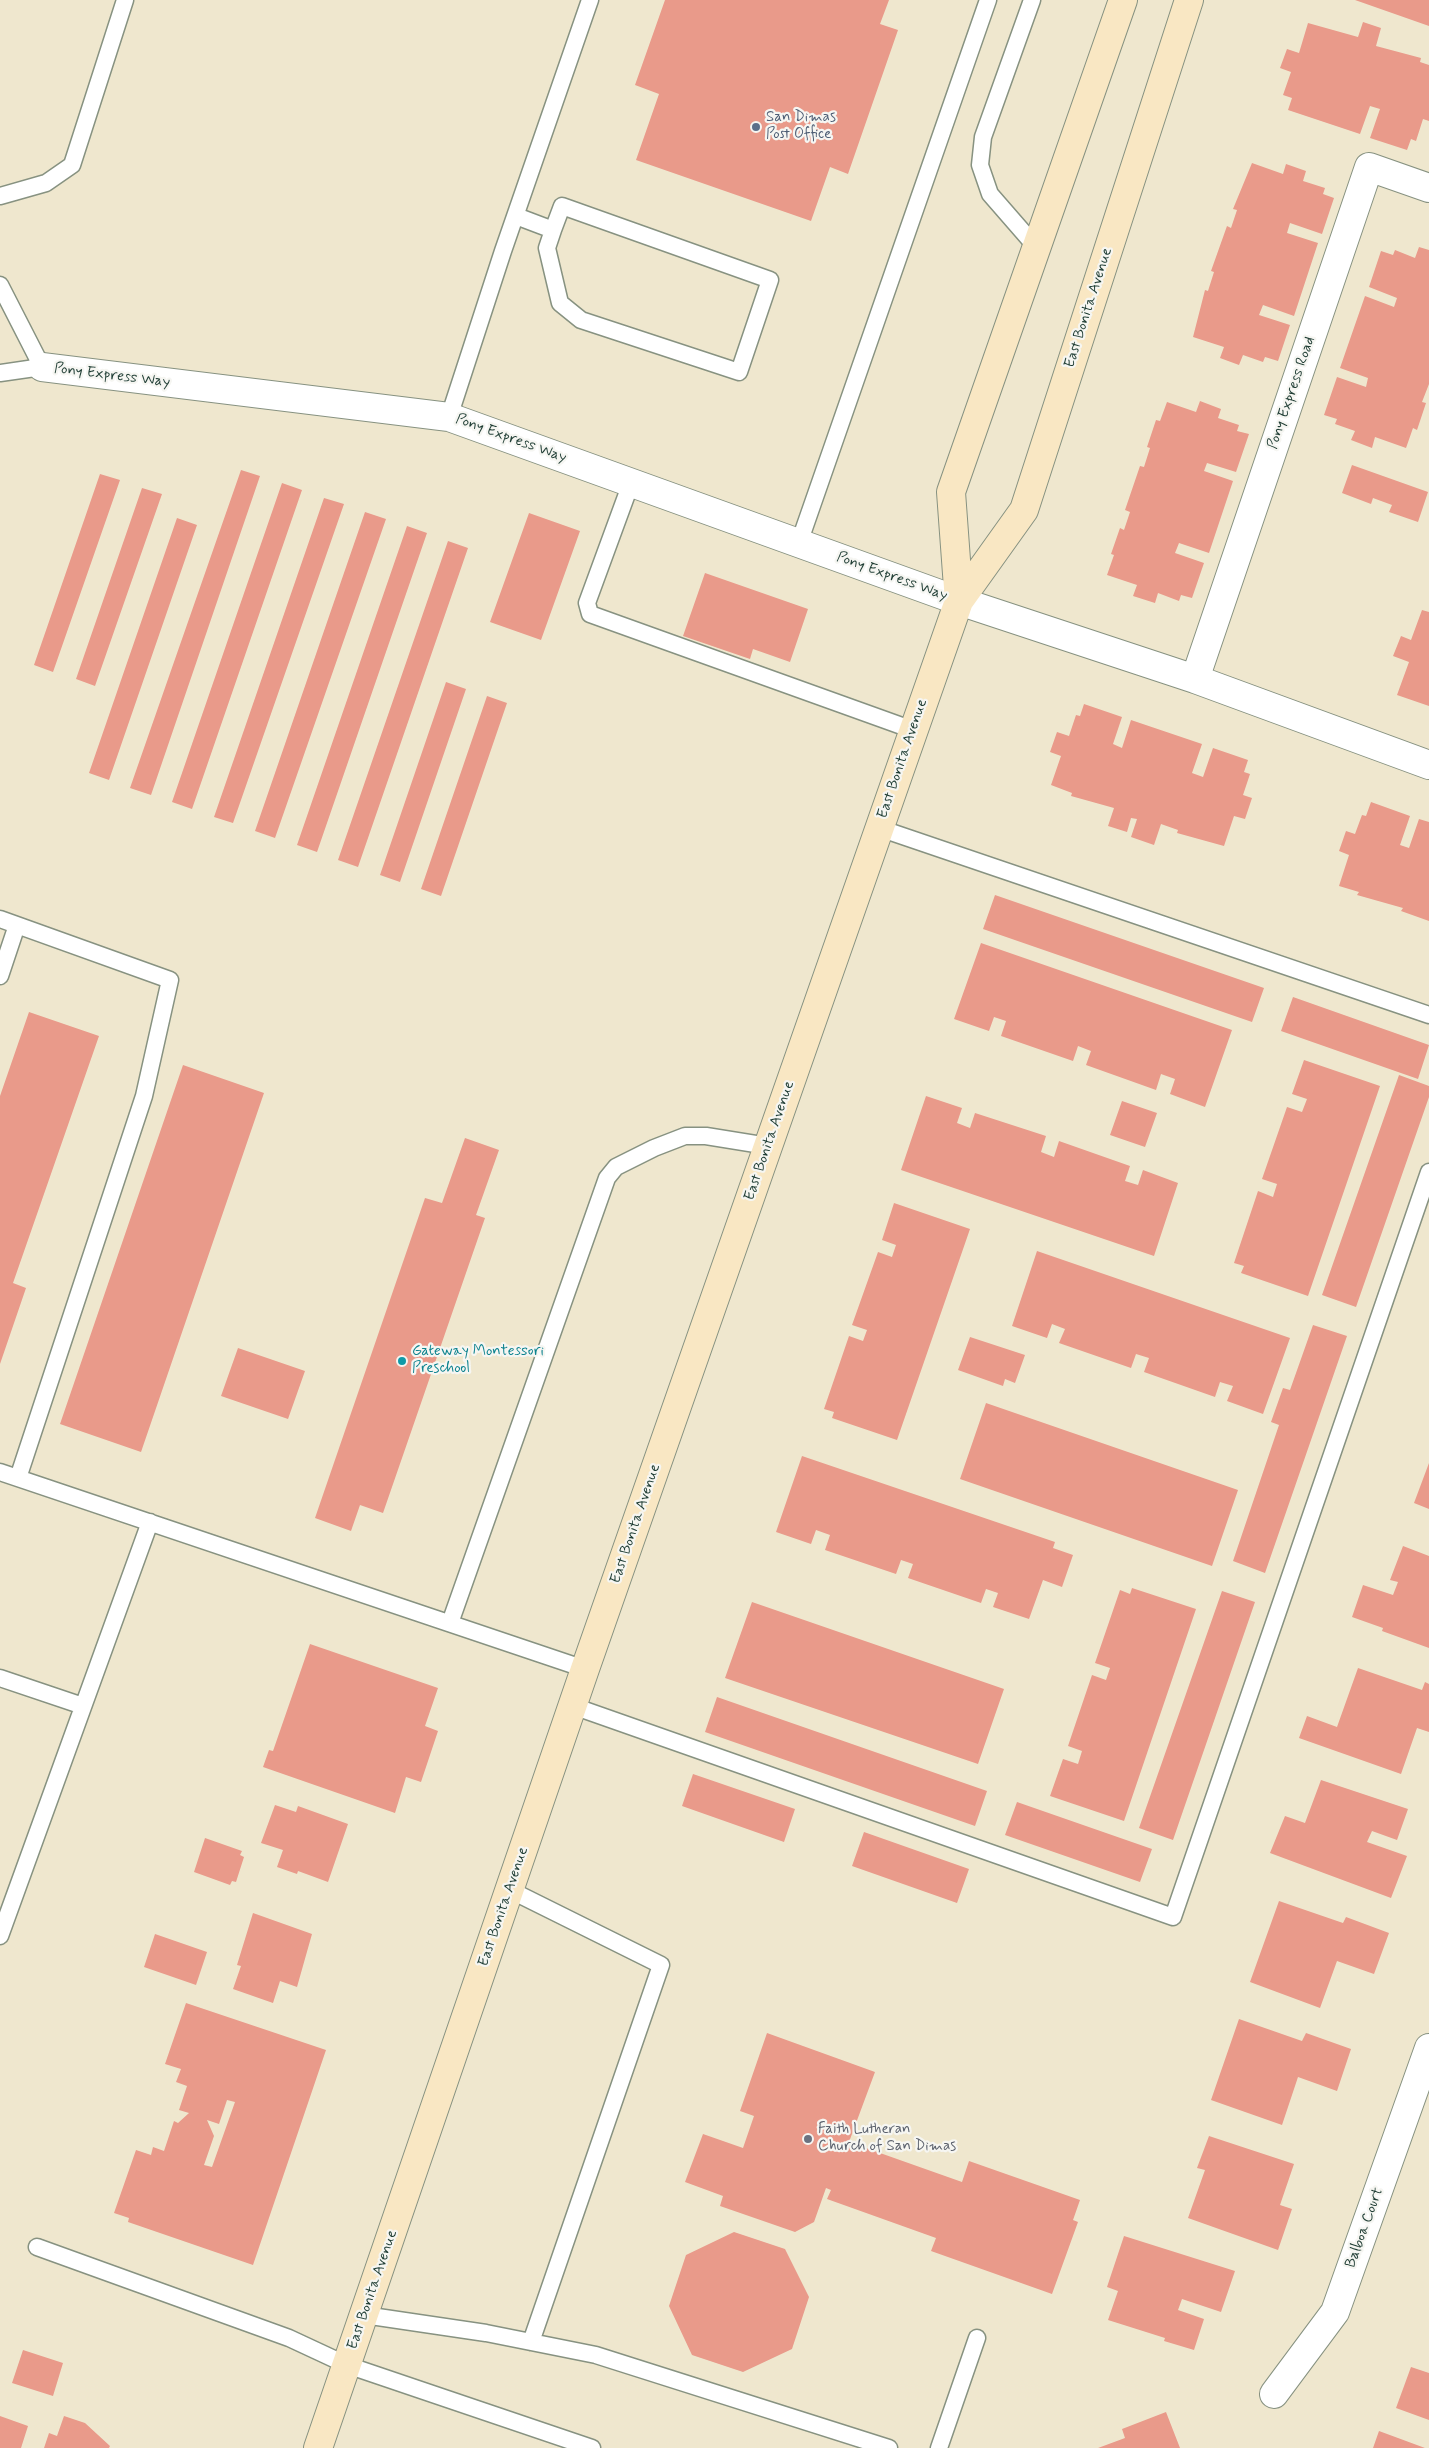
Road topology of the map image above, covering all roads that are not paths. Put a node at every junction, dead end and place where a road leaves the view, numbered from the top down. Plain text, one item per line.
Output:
1 (124, 0) edge
2 (590, 0) edge
3 (988, 0) edge
4 (1032, 0) edge
5 (1123, 0) edge
6 (1189, 0) edge
7 (1429, 188) edge
8 (0, 196) edge
9 (516, 216) junction
10 (554, 230) junction
11 (1037, 248) junction
12 (0, 285) edge
13 (42, 367) junction
14 (0, 373) edge
15 (449, 417) junction
16 (631, 483) junction
17 (799, 543) junction
18 (958, 601) junction
19 (1195, 679) junction
20 (913, 730) junction
21 (1429, 765) edge
22 (879, 828) junction
23 (0, 919) edge
24 (17, 925) junction
25 (0, 976) edge
26 (1429, 1015) edge
27 (768, 1146) junction
28 (1429, 1172) edge
29 (0, 1472) edge
30 (18, 1478) junction
31 (150, 1522) junction
32 (450, 1623) junction
33 (585, 1669) junction
34 (0, 1678) edge
35 (83, 1706) junction
36 (573, 1706) junction
37 (510, 1890) junction
38 (0, 1936) edge
39 (1429, 2048) edge
40 (37, 2247) dead end
41 (364, 2315) junction
42 (977, 2338) dead end
43 (531, 2342) junction
44 (347, 2365) junction
45 (1274, 2394) dead end
46 (591, 2447) edge
47 (318, 2448) edge
48 (889, 2448) edge
49 (939, 2448) edge

1 - 8 lane
2 - 9 lane
3 - 17 lane
4 - 11 lane
5 - 11 main road, East Bonita Avenue
6 - 18 main road, East Bonita Avenue
7 - 19 street, Pony Express Road
9 - 10 lane
9 - 15 lane
10 - 10 lane
11 - 18 main road, East Bonita Avenue
12 - 13 lane
13 - 14 lane
13 - 15 street, Pony Express Way
15 - 16 street, Pony Express Way
16 - 17 street, Pony Express Way
16 - 20 lane
17 - 18 street, Pony Express Way
18 - 19 street
18 - 20 main road, East Bonita Avenue
19 - 21 street
20 - 22 main road, East Bonita Avenue
22 - 26 lane
22 - 27 main road, East Bonita Avenue
23 - 24 lane
24 - 25 lane
24 - 30 lane
27 - 32 lane
27 - 33 main road, East Bonita Avenue
28 - 36 lane
29 - 30 lane
30 - 31 lane
31 - 32 lane
31 - 35 lane
32 - 33 lane
33 - 36 main road, East Bonita Avenue
34 - 35 lane
35 - 38 lane
36 - 37 main road, East Bonita Avenue
37 - 41 main road, East Bonita Avenue
37 - 43 lane
39 - 45 street, Balboa Court
40 - 44 lane
41 - 43 lane
41 - 44 main road, East Bonita Avenue
42 - 49 lane
43 - 48 lane
44 - 46 lane
44 - 47 main road, East Bonita Avenue

